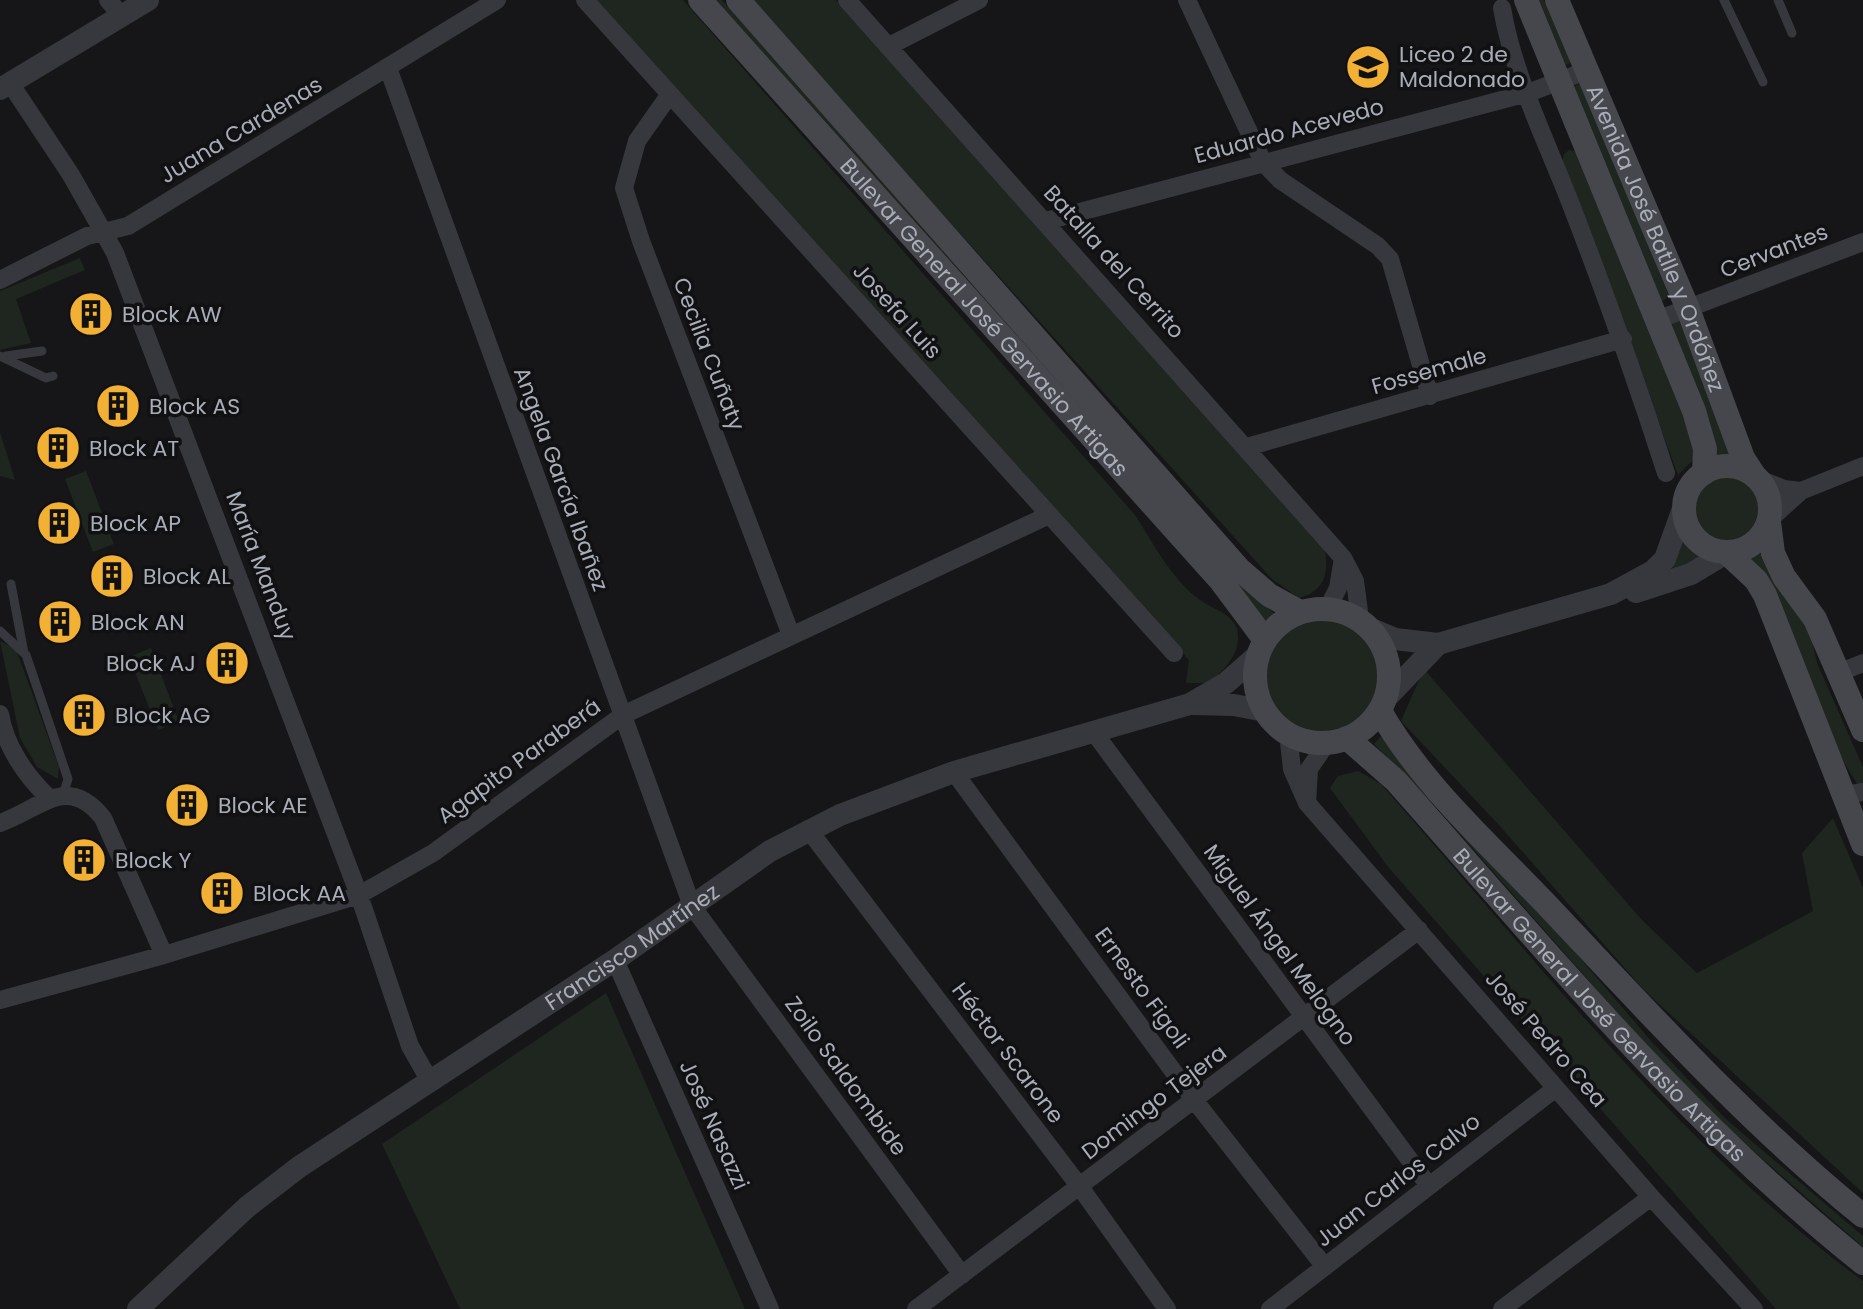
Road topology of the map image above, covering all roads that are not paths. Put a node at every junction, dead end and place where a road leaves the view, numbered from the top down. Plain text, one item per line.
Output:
1 (148, 0) edge
2 (497, 0) edge
3 (585, 0) edge
4 (700, 0) edge
5 (738, 0) edge
6 (847, 0) edge
7 (979, 0) edge
8 (1187, 0) edge
9 (1526, 0) edge
10 (1557, 0) edge
11 (1724, 0) edge
12 (1778, 0) edge
13 (115, 8) edge
14 (1502, 8) dead end
15 (1792, 33) dead end
16 (889, 46) junction
17 (388, 68) junction
18 (1588, 70) junction
19 (1763, 82) dead end
20 (1559, 83) junction
21 (5, 86) edge
22 (1528, 93) junction
23 (670, 94) junction
24 (1263, 162) junction
25 (1046, 221) junction
26 (104, 232) junction
27 (1863, 242) edge
28 (0, 280) edge
29 (1688, 309) junction
30 (1657, 320) junction
31 (1623, 339) junction
32 (42, 351) dead end
33 (3, 356) edge
34 (53, 376) dead end
35 (1430, 396) junction
36 (1247, 447) junction
37 (1863, 466) edge
38 (1666, 473) dead end
39 (1704, 473) junction
40 (1756, 476) junction
41 (1801, 491) junction
42 (1684, 506) junction
43 (1049, 515) junction
44 (1769, 521) junction
45 (1726, 553) junction
46 (1343, 558) junction
47 (11, 584) dead end
48 (1611, 594) junction
49 (1328, 608) junction
50 (1300, 612) junction
51 (1366, 624) junction
52 (0, 631) edge
53 (791, 635) junction
54 (1438, 644) junction
55 (1262, 647) junction
56 (24, 653) junction
57 (1174, 653) dead end
58 (1863, 663) edge
59 (1838, 673) junction
60 (1190, 704) junction
61 (1383, 705) junction
62 (1265, 711) junction
63 (0, 714) edge
64 (623, 715) junction
65 (1863, 730) edge
66 (1093, 731) junction
67 (1288, 733) junction
68 (1337, 741) junction
69 (954, 772) junction
70 (1854, 794) edge
71 (56, 796) junction
72 (1307, 803) junction
73 (1863, 814) edge
74 (0, 823) edge
75 (808, 829) junction
76 (1863, 844) edge
77 (359, 895) junction
78 (692, 906) junction
79 (1419, 930) junction
80 (164, 955) junction
81 (615, 960) junction
82 (0, 1000) edge
83 (1304, 1018) junction
84 (431, 1083) junction
85 (1556, 1088) junction
86 (1195, 1101) junction
87 (1429, 1186) junction
88 (1080, 1187) junction
89 (1651, 1197) junction
90 (1863, 1216) edge
91 (1863, 1263) edge
92 (1325, 1267) junction
93 (962, 1275) junction
94 (1749, 1308) edge
95 (138, 1309) edge
96 (770, 1309) edge
97 (916, 1309) edge
98 (1167, 1309) edge
99 (1270, 1309) edge
100 (1502, 1309) edge

1 - 13 street
2 - 17 street, Juana Cardenas
3 - 23 street, Josefa Luis
4 - 55 main road, Bulevar General José Gervasio Artigas
5 - 50 main road, Bulevar General José Gervasio Artigas
6 - 16 street, Batalla del Cerrito
7 - 16 street
8 - 24 street
9 - 20 main road, Avenida José Batlle y Ordóñez
10 - 18 main road, Avenida José Batlle y Ordóñez
11 - 19 lane
12 - 15 lane
13 - 21 street
14 - 22 street
16 - 25 street, Batalla del Cerrito
17 - 26 street, Juana Cardenas
17 - 64 street, Angela García Ibañez
18 - 20 street, Eduardo Acevedo
18 - 29 main road, Avenida José Batlle y Ordóñez
20 - 22 street, Eduardo Acevedo
20 - 30 main road, Avenida José Batlle y Ordóñez
21 - 26 street, María Manduy
22 - 24 street, Eduardo Acevedo
22 - 31 street
23 - 43 street, Josefa Luis
23 - 53 street, Cecilia Cuñaty
24 - 25 street, Eduardo Acevedo
24 - 35 street
25 - 36 street, Batalla del Cerrito
26 - 28 street, Juana Cardenas
26 - 77 street, María Manduy
27 - 29 street, Cervantes
29 - 30 street, Cervantes
29 - 40 main road, Avenida José Batlle y Ordóñez
30 - 39 main road, Avenida José Batlle y Ordóñez
31 - 35 street, Fossemale
31 - 38 street
32 - 33 lane
33 - 34 lane
35 - 36 street, Fossemale
36 - 46 street, Batalla del Cerrito
37 - 41 street
39 - 40 main road
39 - 42 main road
40 - 41 street
40 - 44 main road
41 - 44 street
42 - 45 main road
42 - 48 street
43 - 53 street, Agapito Paraberá
43 - 57 street, Josefa Luis
44 - 45 main road
44 - 59 main road
45 - 48 street
45 - 70 main road
46 - 49 street
46 - 51 street
47 - 56 lane
48 - 54 street
49 - 50 main road
49 - 51 main road
50 - 55 main road
51 - 54 street
51 - 61 main road
52 - 56 lane
53 - 64 street, Agapito Paraberá
54 - 61 street
55 - 60 street, Francisco Martínez
55 - 62 main road
56 - 71 lane
58 - 59 street
59 - 65 main road
60 - 62 street, Francisco Martínez
60 - 66 street, Francisco Martínez
61 - 68 main road
61 - 90 main road, Bulevar General José Gervasio Artigas
62 - 67 main road
63 - 71 street
64 - 77 street, Agapito Paraberá
64 - 78 street, Angela García Ibañez
66 - 69 street, Francisco Martínez
66 - 83 street, Miguel Ángel Melogno
67 - 68 main road
67 - 72 street, José Pedro Cea
68 - 72 street
68 - 91 main road, Bulevar General José Gervasio Artigas
69 - 75 street, Francisco Martínez
69 - 86 street, Ernesto Figoli
70 - 73 main road
70 - 76 main road
71 - 74 street
71 - 80 street
72 - 79 street, José Pedro Cea
75 - 78 street, Francisco Martínez
75 - 88 street, Héctor Scarone
77 - 80 street, Agapito Paraberá
77 - 84 street, María Manduy
78 - 81 street, Francisco Martínez
78 - 93 street, Zoilo Saldombide
79 - 83 street, Domingo Tejera
79 - 85 street, José Pedro Cea
80 - 82 street, Agapito Paraberá
81 - 84 street, Francisco Martínez
81 - 96 street, José Nasazzi
83 - 86 street, Domingo Tejera
83 - 87 street, Miguel Ángel Melogno
84 - 95 street, Francisco Martínez
85 - 87 street, Juan Carlos Calvo
85 - 89 street, José Pedro Cea
86 - 88 street, Domingo Tejera
86 - 92 street, Ernesto Figoli
87 - 92 street, Juan Carlos Calvo
88 - 93 street, Domingo Tejera
88 - 98 street, Héctor Scarone
89 - 94 street, José Pedro Cea
89 - 100 street
92 - 99 street, Juan Carlos Calvo
93 - 97 street, Domingo Tejera

